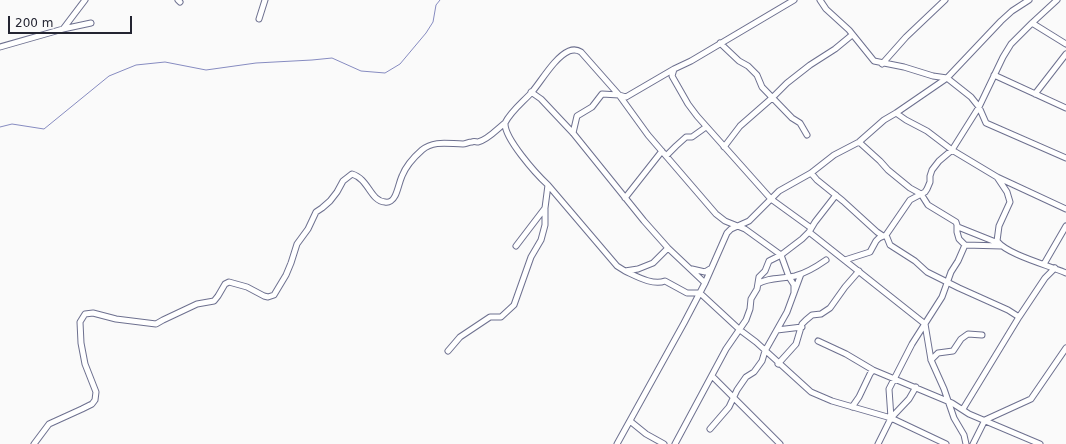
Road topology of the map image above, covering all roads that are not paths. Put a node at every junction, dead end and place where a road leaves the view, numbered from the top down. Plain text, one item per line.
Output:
1 (85, 0) edge
2 (265, 0) edge
3 (794, 0) edge
4 (820, 0) edge
5 (945, 0) edge
6 (1029, 0) edge
7 (1057, 0) edge
8 (259, 20) dead end
9 (1032, 22) junction
10 (91, 23) dead end
11 (64, 29) junction
12 (852, 35) junction
13 (720, 44) junction
14 (1066, 44) edge
15 (0, 47) edge
16 (1066, 54) edge
17 (882, 64) junction
18 (674, 69) junction
19 (994, 75) junction
20 (947, 78) junction
21 (531, 92) junction
22 (1035, 94) junction
23 (619, 95) junction
24 (772, 98) junction
25 (979, 107) junction
26 (1066, 108) edge
27 (896, 113) junction
28 (505, 123) junction
29 (706, 126) junction
30 (573, 133) junction
31 (807, 135) dead end
32 (859, 142) junction
33 (724, 147) junction
34 (952, 150) junction
35 (662, 152) junction
36 (666, 156) junction
37 (1066, 158) edge
38 (811, 173) junction
39 (997, 177) junction
40 (548, 185) junction
41 (921, 194) junction
42 (836, 195) junction
43 (625, 198) junction
44 (771, 199) junction
45 (545, 208) junction
46 (1066, 209) edge
47 (738, 226) junction
48 (1066, 226) edge
49 (958, 227) junction
50 (810, 230) junction
51 (885, 236) junction
52 (965, 244) junction
53 (1001, 245) junction
54 (516, 246) dead end
55 (668, 248) junction
56 (781, 255) junction
57 (826, 260) dead end
58 (845, 260) junction
59 (1044, 264) junction
60 (1055, 268) junction
61 (691, 269) junction
62 (710, 269) junction
63 (625, 271) junction
64 (860, 271) junction
65 (1066, 273) edge
66 (801, 274) junction
67 (789, 277) junction
68 (947, 282) junction
69 (705, 283) junction
70 (758, 284) junction
71 (700, 293) junction
72 (794, 293) junction
73 (1018, 317) junction
74 (925, 324) junction
75 (802, 327) junction
76 (740, 330) junction
77 (778, 330) junction
78 (982, 335) dead end
79 (818, 341) dead end
80 (1066, 348) edge
81 (448, 350) dead end
82 (765, 351) junction
83 (931, 360) junction
84 (778, 364) junction
85 (873, 370) junction
86 (712, 376) junction
87 (895, 378) junction
88 (916, 387) junction
89 (733, 397) junction
90 (948, 401) junction
91 (852, 407) junction
92 (963, 410) junction
93 (891, 418) junction
94 (985, 420) junction
95 (630, 421) junction
96 (710, 429) dead end
97 (34, 444) edge
98 (616, 444) edge
99 (664, 444) edge
100 (675, 444) edge
101 (780, 444) edge
102 (878, 444) edge
103 (946, 444) edge
104 (966, 444) edge
105 (973, 444) edge
106 (1040, 444) edge

1 - 11 street
2 - 8 street
3 - 13 street
4 - 12 street
5 - 17 street
6 - 20 street
7 - 9 street
9 - 14 street
9 - 19 street
10 - 11 street
11 - 15 street
12 - 17 street
12 - 24 street
13 - 18 street
13 - 24 street
16 - 22 street
17 - 20 street
18 - 23 street
18 - 29 street
19 - 22 street
19 - 25 street
20 - 25 street
20 - 27 street
21 - 23 street
21 - 28 street
21 - 30 street
22 - 26 street
23 - 30 street
23 - 35 street
24 - 31 street
24 - 33 street
25 - 34 street
25 - 37 street
27 - 32 street
27 - 34 street
28 - 40 street
28 - 97 street
29 - 33 street
29 - 36 street
30 - 43 street
32 - 38 street
32 - 41 street
33 - 44 street
34 - 39 street
34 - 41 street
35 - 36 street
35 - 43 street
36 - 47 street
38 - 42 street
38 - 44 street
39 - 46 street
39 - 53 street
40 - 45 street
40 - 63 street
41 - 49 street
41 - 51 street
42 - 50 street
42 - 51 street
43 - 55 street
44 - 47 street
44 - 50 street
45 - 54 street
45 - 81 street
47 - 56 street
47 - 62 street
48 - 59 street
49 - 52 street
49 - 53 street
50 - 56 street
50 - 58 street
51 - 58 street
51 - 68 street
52 - 53 street
52 - 68 street
53 - 59 street
55 - 61 street
55 - 63 street
56 - 67 street
56 - 70 street
57 - 66 street
58 - 64 street
59 - 60 street
60 - 65 street
60 - 73 street
61 - 62 street
61 - 69 street
62 - 69 street
63 - 71 street
64 - 74 street
64 - 75 street
66 - 67 street
66 - 72 street
67 - 70 street
67 - 72 street
68 - 73 street
68 - 74 street
69 - 71 street
70 - 76 street
71 - 76 street
71 - 95 street
72 - 77 street
73 - 92 street
74 - 83 street
74 - 87 street
75 - 77 street
75 - 84 street
76 - 82 street
76 - 86 street
77 - 82 street
78 - 83 street
79 - 85 street
80 - 94 street
82 - 84 street
82 - 89 street
83 - 90 street
84 - 91 street
85 - 87 street
85 - 91 street
86 - 89 street
86 - 100 street
87 - 88 street
87 - 93 street
88 - 90 street
88 - 93 street
89 - 96 street
89 - 101 street
90 - 92 street
90 - 104 street
91 - 93 street
92 - 94 street
93 - 102 street
93 - 103 street
94 - 105 street
94 - 106 street
95 - 98 street
95 - 99 street

